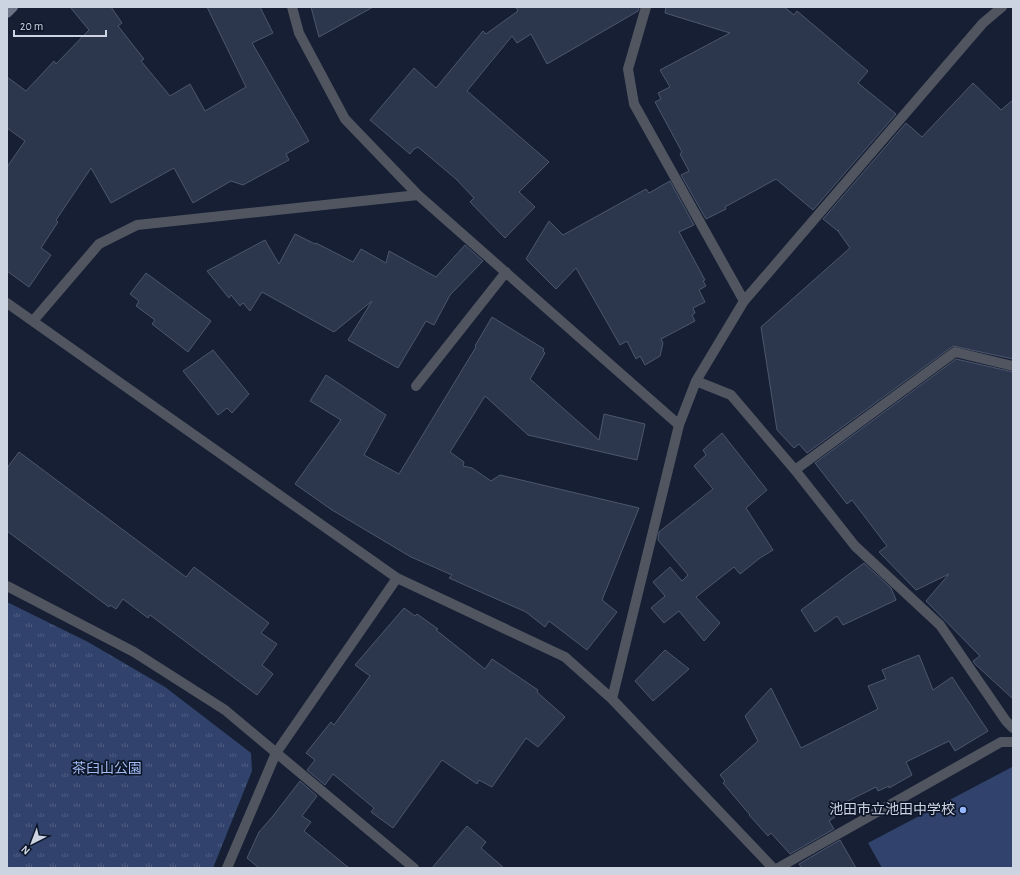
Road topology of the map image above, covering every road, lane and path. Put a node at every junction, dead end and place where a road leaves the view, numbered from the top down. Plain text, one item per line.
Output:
1 (13, 7) edge
2 (292, 7) edge
3 (646, 7) edge
4 (1002, 7) edge
5 (7, 13) edge
6 (418, 195) junction
7 (506, 272) junction
8 (744, 301) junction
9 (7, 303) edge
10 (33, 321) junction
11 (1013, 366) edge
12 (696, 381) junction
13 (416, 386) dead end
14 (679, 425) junction
15 (795, 470) junction
16 (396, 578) junction
17 (7, 586) edge
18 (612, 699) junction
19 (1013, 728) edge
20 (1013, 742) edge
21 (276, 753) junction
22 (227, 868) edge
23 (414, 868) edge
24 (773, 868) edge
25 (778, 868) edge

1 - 5 street
2 - 6 street
3 - 8 street
4 - 8 street
6 - 7 street
6 - 10 street
7 - 13 street
7 - 14 street
8 - 12 street
9 - 10 street
10 - 16 street
11 - 15 street
12 - 14 street
12 - 15 street
14 - 18 street
15 - 19 street
16 - 18 street
16 - 21 street
17 - 21 street
18 - 24 street
20 - 25 street
21 - 22 street
21 - 23 street

